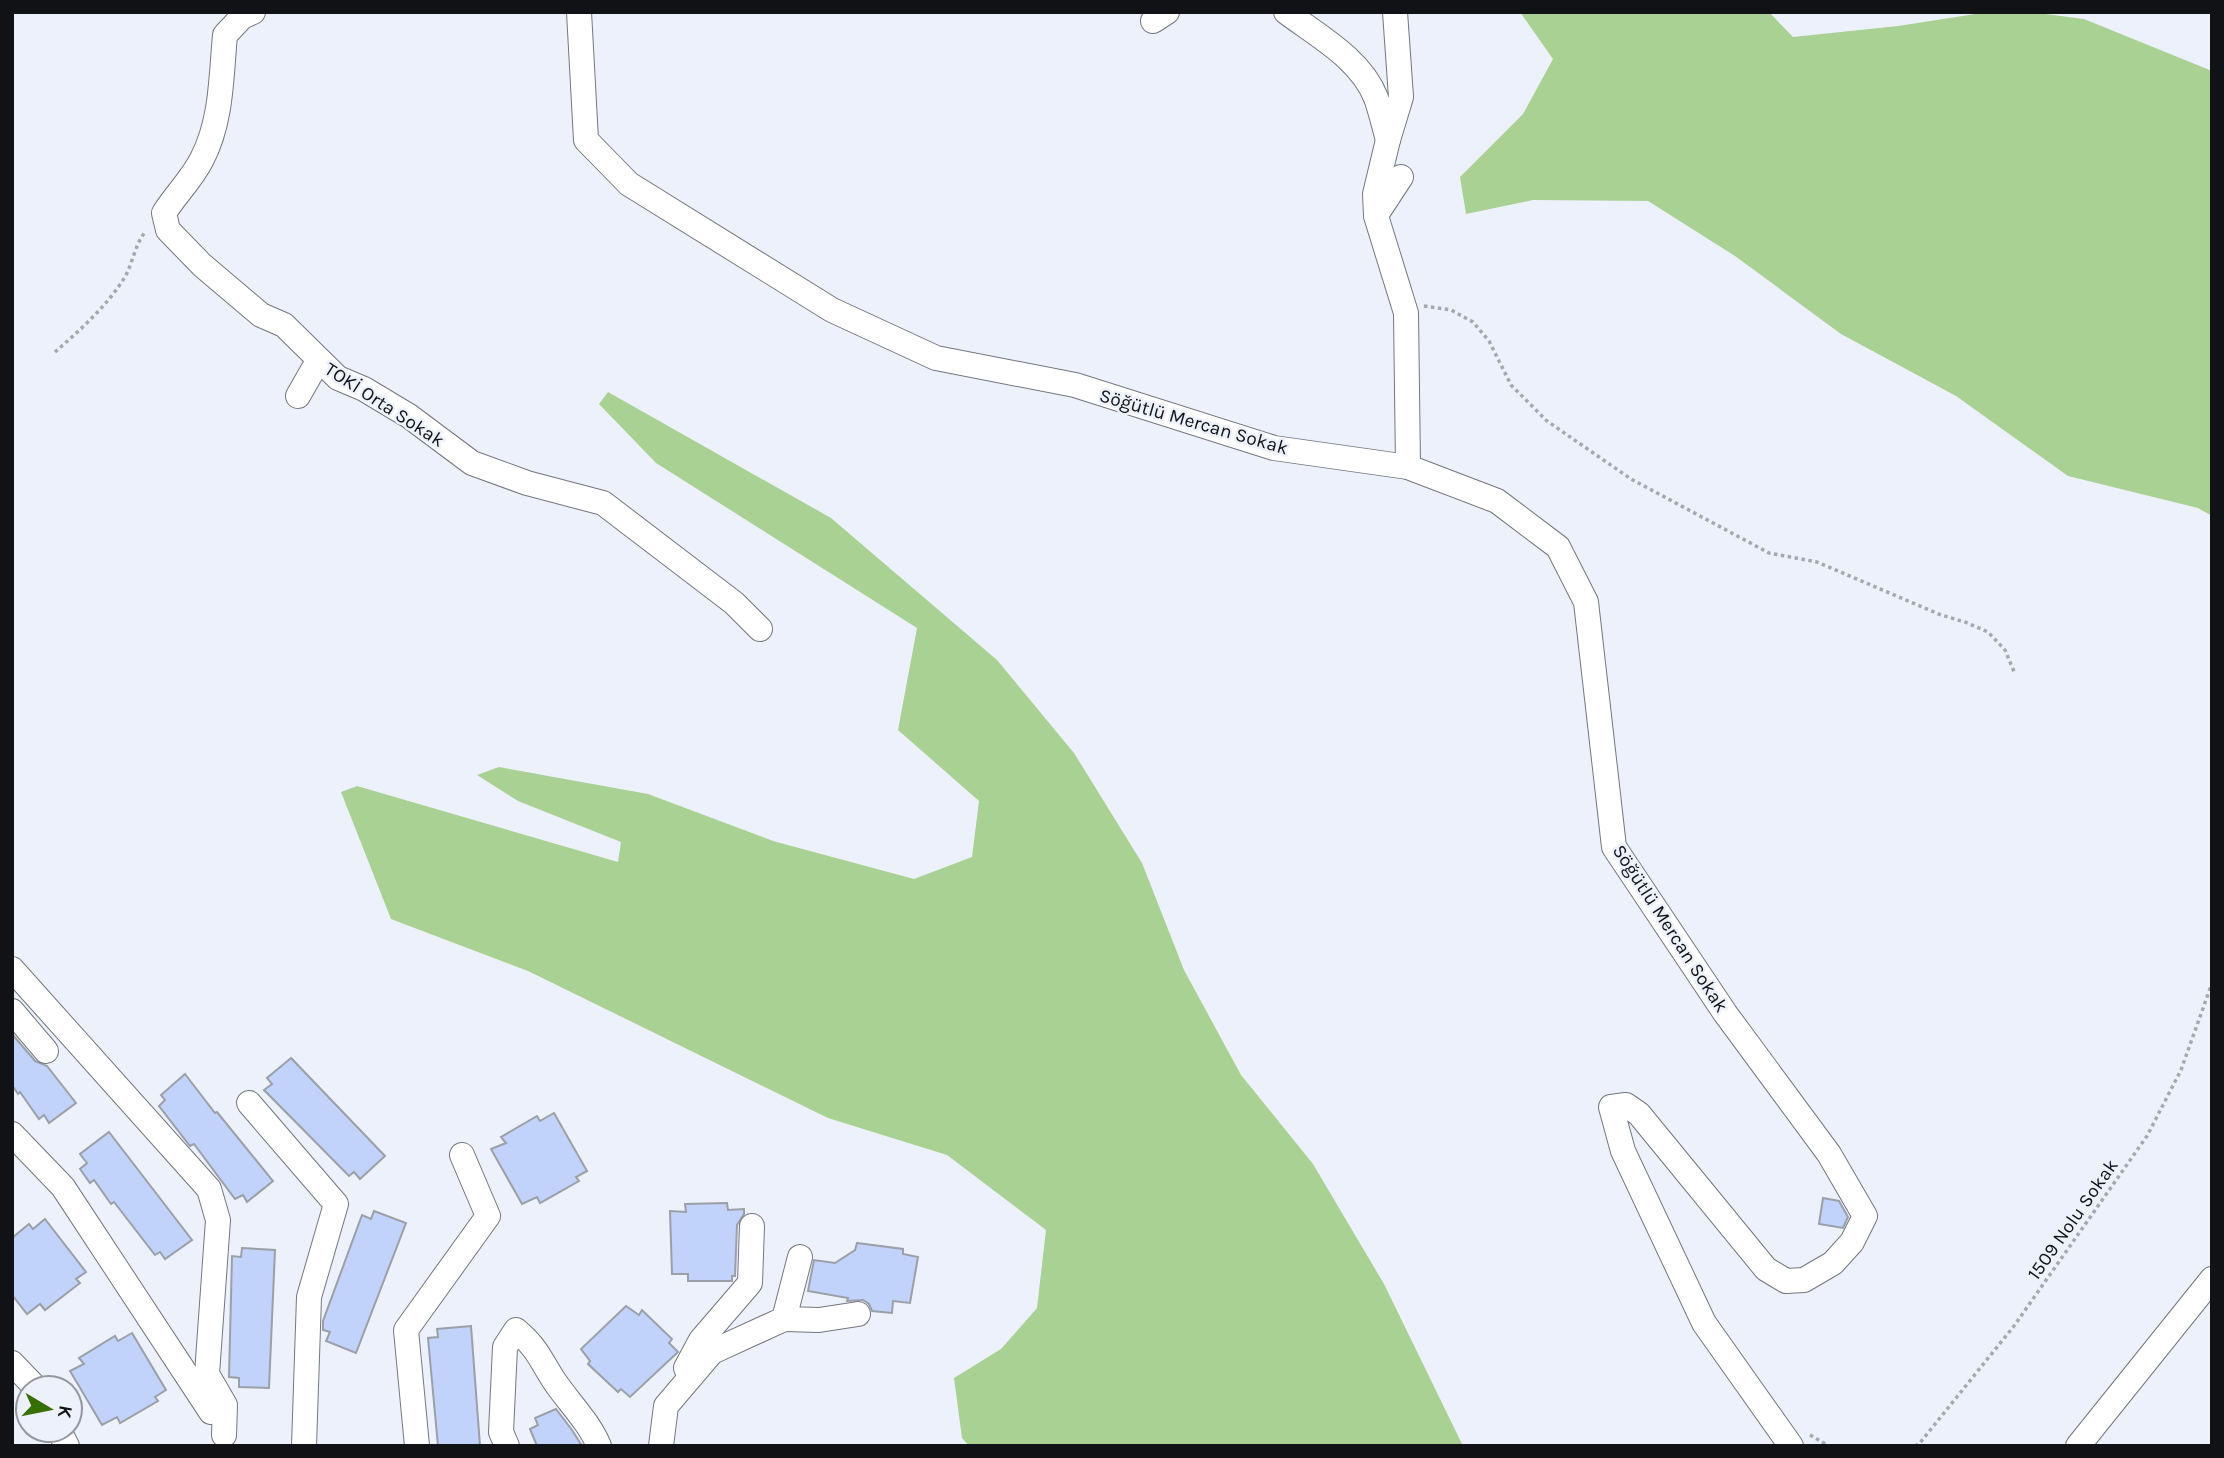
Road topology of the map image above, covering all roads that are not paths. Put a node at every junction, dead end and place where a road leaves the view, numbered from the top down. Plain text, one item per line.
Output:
1 (253, 12) edge
2 (579, 12) edge
3 (1286, 12) edge
4 (1395, 12) edge
5 (1388, 140) junction
6 (1401, 177) dead end
7 (1376, 216) junction
8 (318, 361) junction
9 (298, 396) dead end
10 (1408, 467) junction
11 (760, 628) dead end
12 (12, 969) edge
13 (12, 1011) edge
14 (46, 1051) dead end
15 (249, 1103) dead end
16 (12, 1134) edge
17 (462, 1155) dead end
18 (752, 1226) dead end
19 (800, 1257) dead end
20 (2212, 1279) edge
21 (858, 1314) dead end
22 (783, 1319) junction
23 (666, 1406) junction
24 (228, 1441) edge
25 (304, 1446) edge
26 (417, 1446) edge
27 (507, 1446) edge
28 (599, 1446) edge
29 (661, 1446) edge
30 (1791, 1446) edge
31 (2078, 1446) edge

1 - 8 street, TOKİ Orta Sokak
2 - 10 street, Söğütlü Mercan Sokak
3 - 5 street
4 - 5 street
5 - 7 street
6 - 7 street
7 - 10 street
8 - 9 street
8 - 11 street, TOKİ Orta Sokak
10 - 30 street, Söğütlü Mercan Sokak
12 - 24 street
13 - 14 street
15 - 25 street
16 - 24 street
17 - 26 street
18 - 23 street
19 - 22 street
20 - 31 street
21 - 22 street
22 - 23 street
23 - 29 street
27 - 28 street

